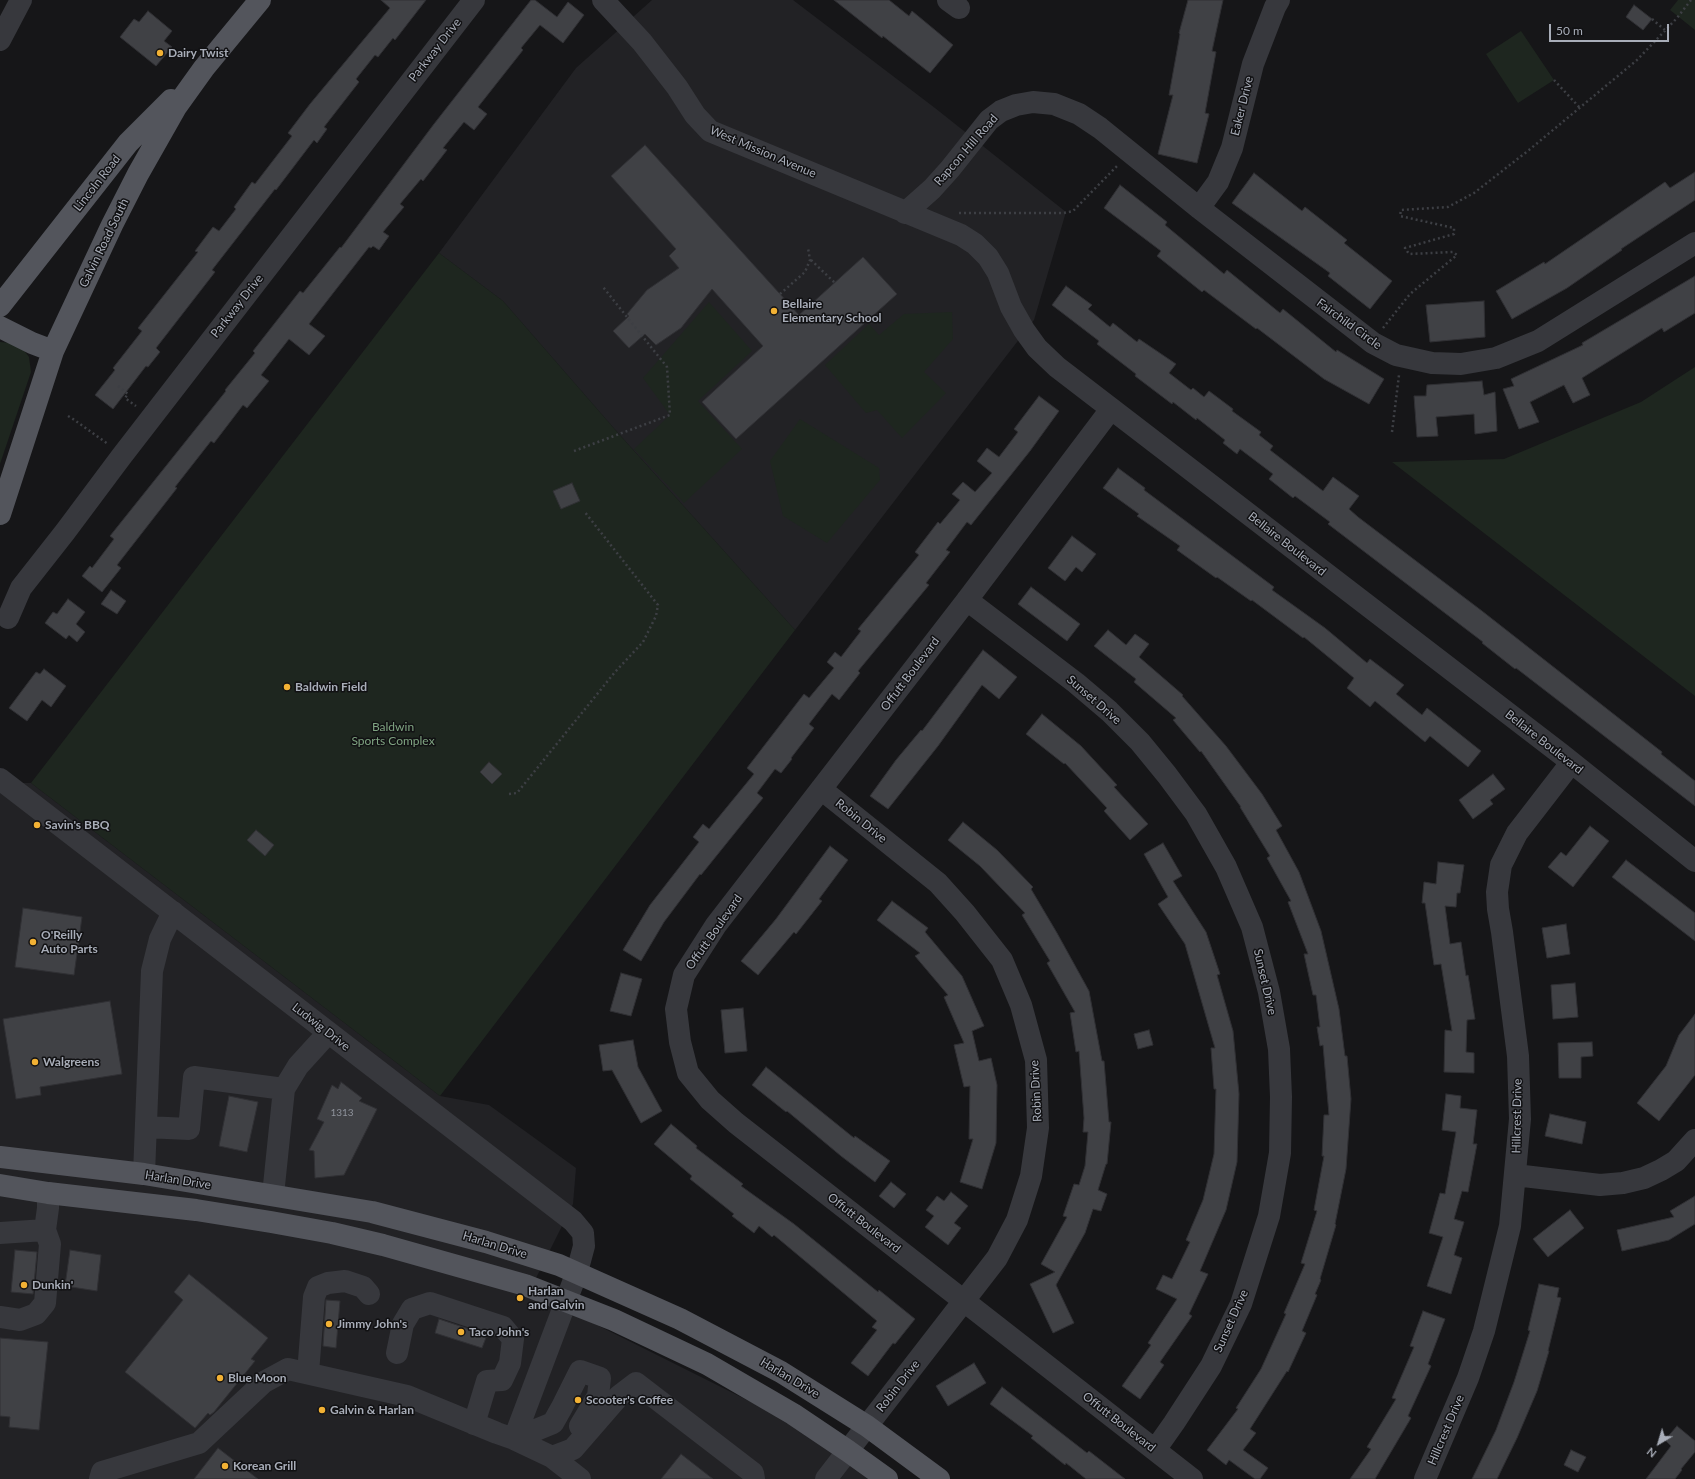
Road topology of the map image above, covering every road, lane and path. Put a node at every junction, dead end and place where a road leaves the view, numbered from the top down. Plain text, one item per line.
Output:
1 (21, 0) edge
2 (260, 0) edge
3 (474, 0) edge
4 (603, 0) edge
5 (1279, 0) edge
6 (1691, 0) edge
7 (1652, 19) dead end
8 (1666, 30) junction
9 (0, 40) edge
10 (204, 68) junction
11 (1554, 80) dead end
12 (1580, 108) junction
13 (1100, 128) joint
14 (128, 143) junction
15 (148, 156) junction
16 (1111, 172) dead end
17 (1199, 208) junction
18 (905, 213) junction
19 (955, 213) dead end
20 (1695, 243) edge
21 (808, 248) dead end
22 (810, 260) junction
23 (835, 283) dead end
24 (603, 287) dead end
25 (780, 294) dead end
26 (0, 306) edge
27 (0, 327) edge
28 (1373, 343) junction
29 (54, 351) junction
30 (1400, 374) dead end
31 (118, 386) dead end
32 (1111, 409) junction
33 (68, 416) dead end
34 (151, 417) junction
35 (1392, 432) dead end
36 (102, 439) dead end
37 (574, 451) dead end
38 (584, 511) dead end
39 (0, 514) edge
40 (967, 600) junction
41 (8, 618) dead end
42 (1571, 762) junction
43 (0, 780) edge
44 (822, 790) junction
45 (509, 794) dead end
46 (1695, 861) edge
47 (172, 912) junction
48 (328, 1033) junction
49 (284, 1089) junction
50 (146, 1127) junction
51 (1694, 1142) edge
52 (4, 1157) edge
53 (144, 1174) junction
54 (1515, 1175) junction
55 (0, 1185) edge
56 (48, 1193) junction
57 (273, 1194) junction
58 (45, 1230) junction
59 (0, 1233) edge
60 (577, 1272) junction
61 (369, 1294) dead end
62 (566, 1301) junction
63 (964, 1302) junction
64 (0, 1317) edge
65 (397, 1353) dead end
66 (308, 1373) junction
67 (474, 1424) junction
68 (867, 1426) junction
69 (514, 1439) junction
70 (848, 1450) junction
71 (1155, 1450) junction
72 (552, 1457) junction
73 (100, 1479) edge
74 (580, 1479) edge
75 (754, 1479) edge
76 (826, 1479) edge
77 (887, 1479) edge
78 (939, 1479) edge
79 (1192, 1479) edge
80 (1425, 1479) edge

1 - 9 street
2 - 10 main road, Galvin Road South
3 - 34 street, Parkway Drive
4 - 18 street, West Mission Avenue
5 - 17 street, Eaker Drive
6 - 8 path
7 - 8 path
8 - 12 path
10 - 14 main road, Lincoln Road
10 - 15 main road, Galvin Road South
11 - 12 path
12 - 28 path
13 - 17 street, Fairchild Circle
13 - 18 street, Rapcon Hill Road
14 - 15 main road
14 - 26 main road, Lincoln Road
15 - 29 main road, Galvin Road South
16 - 19 path
17 - 28 street, Fairchild Circle
18 - 32 street, Bellaire Boulevard
20 - 28 street, Fairchild Circle
21 - 22 path
22 - 23 path
22 - 25 path
24 - 37 path
27 - 29 main road
29 - 39 main road, Galvin Road South
30 - 35 path
31 - 34 path
32 - 40 street, Offutt Boulevard
32 - 42 street, Bellaire Boulevard
33 - 36 path
34 - 41 street, Parkway Drive
38 - 45 path
40 - 44 street, Offutt Boulevard
40 - 71 street, Sunset Drive
42 - 46 street, Bellaire Boulevard
42 - 54 street, Hillcrest Drive
43 - 47 street, Ludwig Drive
44 - 63 street, Robin Drive
44 - 63 street, Offutt Boulevard
47 - 48 street, Ludwig Drive
47 - 50 street
48 - 49 street
48 - 60 street, Ludwig Drive
49 - 50 street
49 - 57 street
50 - 53 street
51 - 54 street
52 - 53 main road, Harlan Drive
53 - 57 main road, Harlan Drive
54 - 80 street, Hillcrest Drive
55 - 56 main road
56 - 58 street
56 - 62 main road
57 - 60 main road, Harlan Drive
58 - 59 street
58 - 64 street
60 - 62 street, Ludwig Drive
60 - 68 main road, Harlan Drive
61 - 66 street
62 - 69 street, Ludwig Drive
62 - 70 main road
63 - 68 street, Robin Drive
63 - 71 street, Offutt Boulevard
65 - 67 street
66 - 67 street
66 - 73 street
67 - 69 street
68 - 70 street, Robin Drive
68 - 78 main road, Harlan Drive
69 - 72 street
69 - 72 street
70 - 76 street, Robin Drive
70 - 77 main road
71 - 79 street, Offutt Boulevard
72 - 74 street
72 - 75 street

